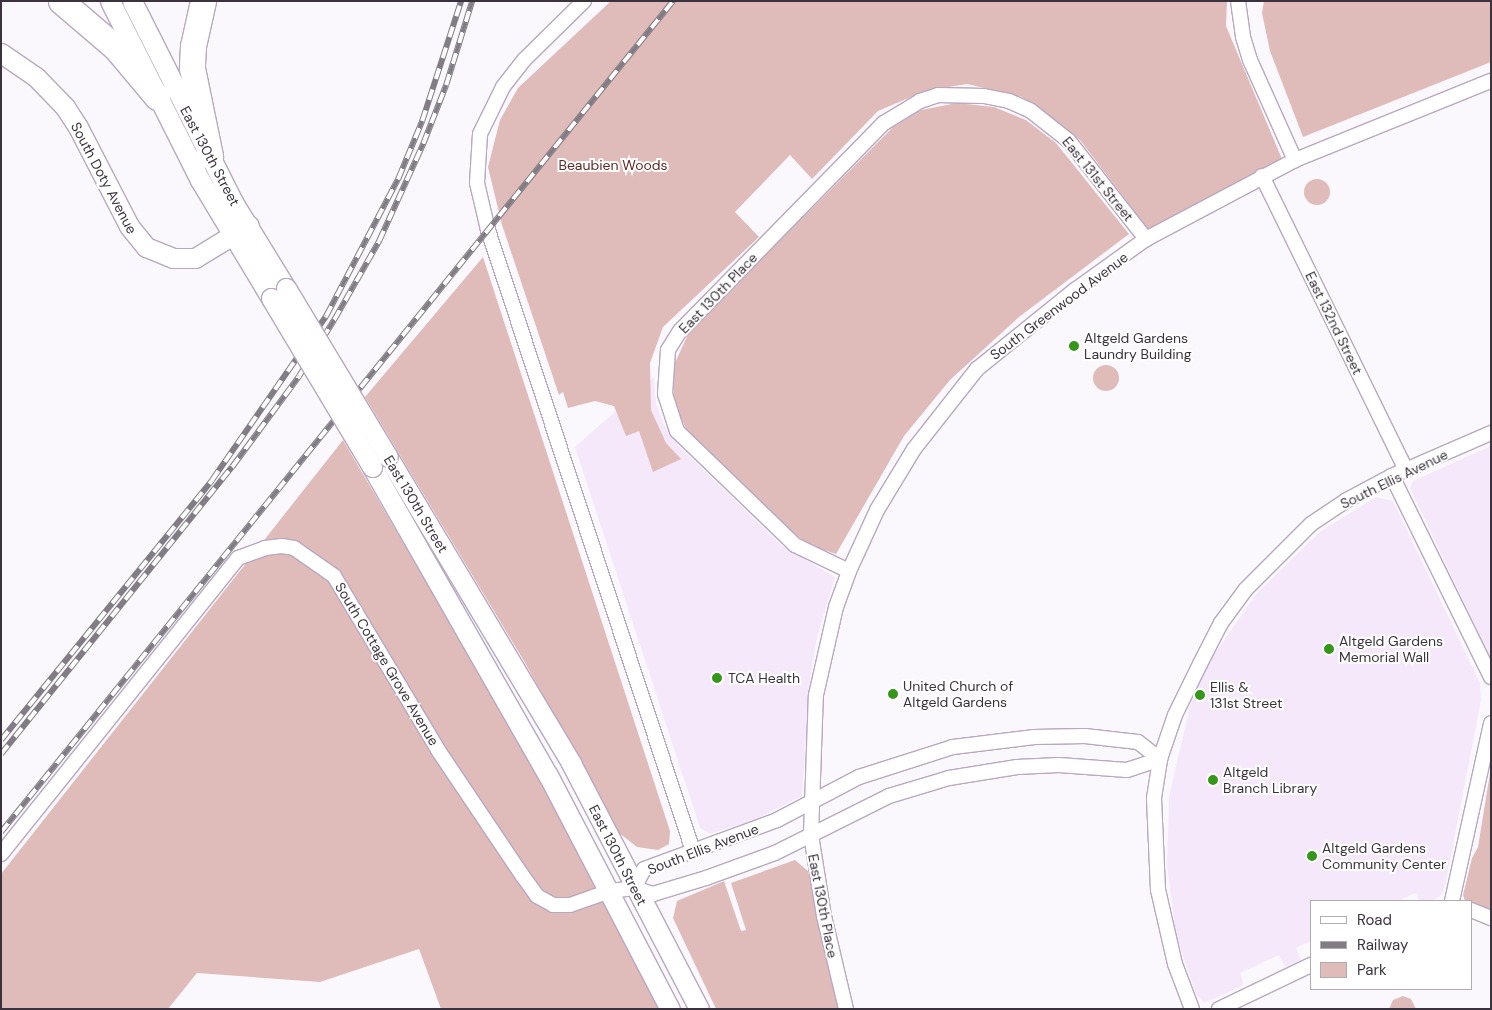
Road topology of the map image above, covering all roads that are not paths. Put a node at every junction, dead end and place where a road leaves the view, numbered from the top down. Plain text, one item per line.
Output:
1 (60, 1) edge
2 (110, 1) edge
3 (132, 1) edge
4 (203, 1) edge
5 (584, 1) edge
6 (1238, 1) edge
7 (1, 53) edge
8 (1491, 81) edge
9 (963, 94) joint
10 (157, 97) junction
11 (210, 156) junction
12 (1295, 160) junction
13 (1262, 176) junction
14 (241, 230) junction
15 (1146, 240) junction
16 (1491, 433) edge
17 (380, 462) junction
18 (1406, 470) junction
19 (1392, 476) junction
20 (849, 570) junction
21 (1491, 677) edge
22 (1491, 723) edge
23 (1160, 759) junction
24 (811, 802) junction
25 (811, 836) junction
26 (693, 851) junction
27 (1, 854) edge
28 (634, 888) junction
29 (610, 891) junction
30 (1452, 900) edge
31 (1472, 910) edge
32 (1491, 918) edge
33 (1310, 965) edge
34 (670, 1009) edge
35 (699, 1009) edge
36 (846, 1009) edge
37 (1192, 1009) edge
38 (1219, 1009) edge

1 - 10 highway
2 - 10 main road, East 130th Street
3 - 11 main road, East 130th Street
4 - 11 highway
5 - 26 street
6 - 12 street
7 - 14 main road, South Doty Avenue
8 - 12 street, South Greenwood Avenue
9 - 15 street, East 131st Street
9 - 20 street, East 130th Place
10 - 14 main road, East 130th Street
11 - 14 main road, East 130th Street
12 - 13 street, South Greenwood Avenue
13 - 15 street, South Greenwood Avenue
13 - 18 street, East 132nd Street
14 - 17 main road, East 130th Street, bridge
15 - 20 street, South Greenwood Avenue
16 - 18 street, South Ellis Avenue
17 - 28 main road, East 130th Street
17 - 29 main road, East 130th Street
18 - 19 street, South Ellis Avenue
19 - 21 street
19 - 23 street, South Ellis Avenue
20 - 24 street, South Greenwood Avenue
22 - 30 street
23 - 24 street, South Ellis Avenue
23 - 25 street, South Ellis Avenue
23 - 37 street
24 - 25 street, East 130th Place
24 - 26 street, South Ellis Avenue
25 - 28 street, South Ellis Avenue
25 - 36 street, East 130th Place
26 - 28 street, South Ellis Avenue
27 - 29 street, South Cottage Grove Avenue
28 - 29 street, South Cottage Grove Avenue
28 - 35 main road, East 130th Street
29 - 34 main road, East 130th Street
31 - 32 street
33 - 38 street

